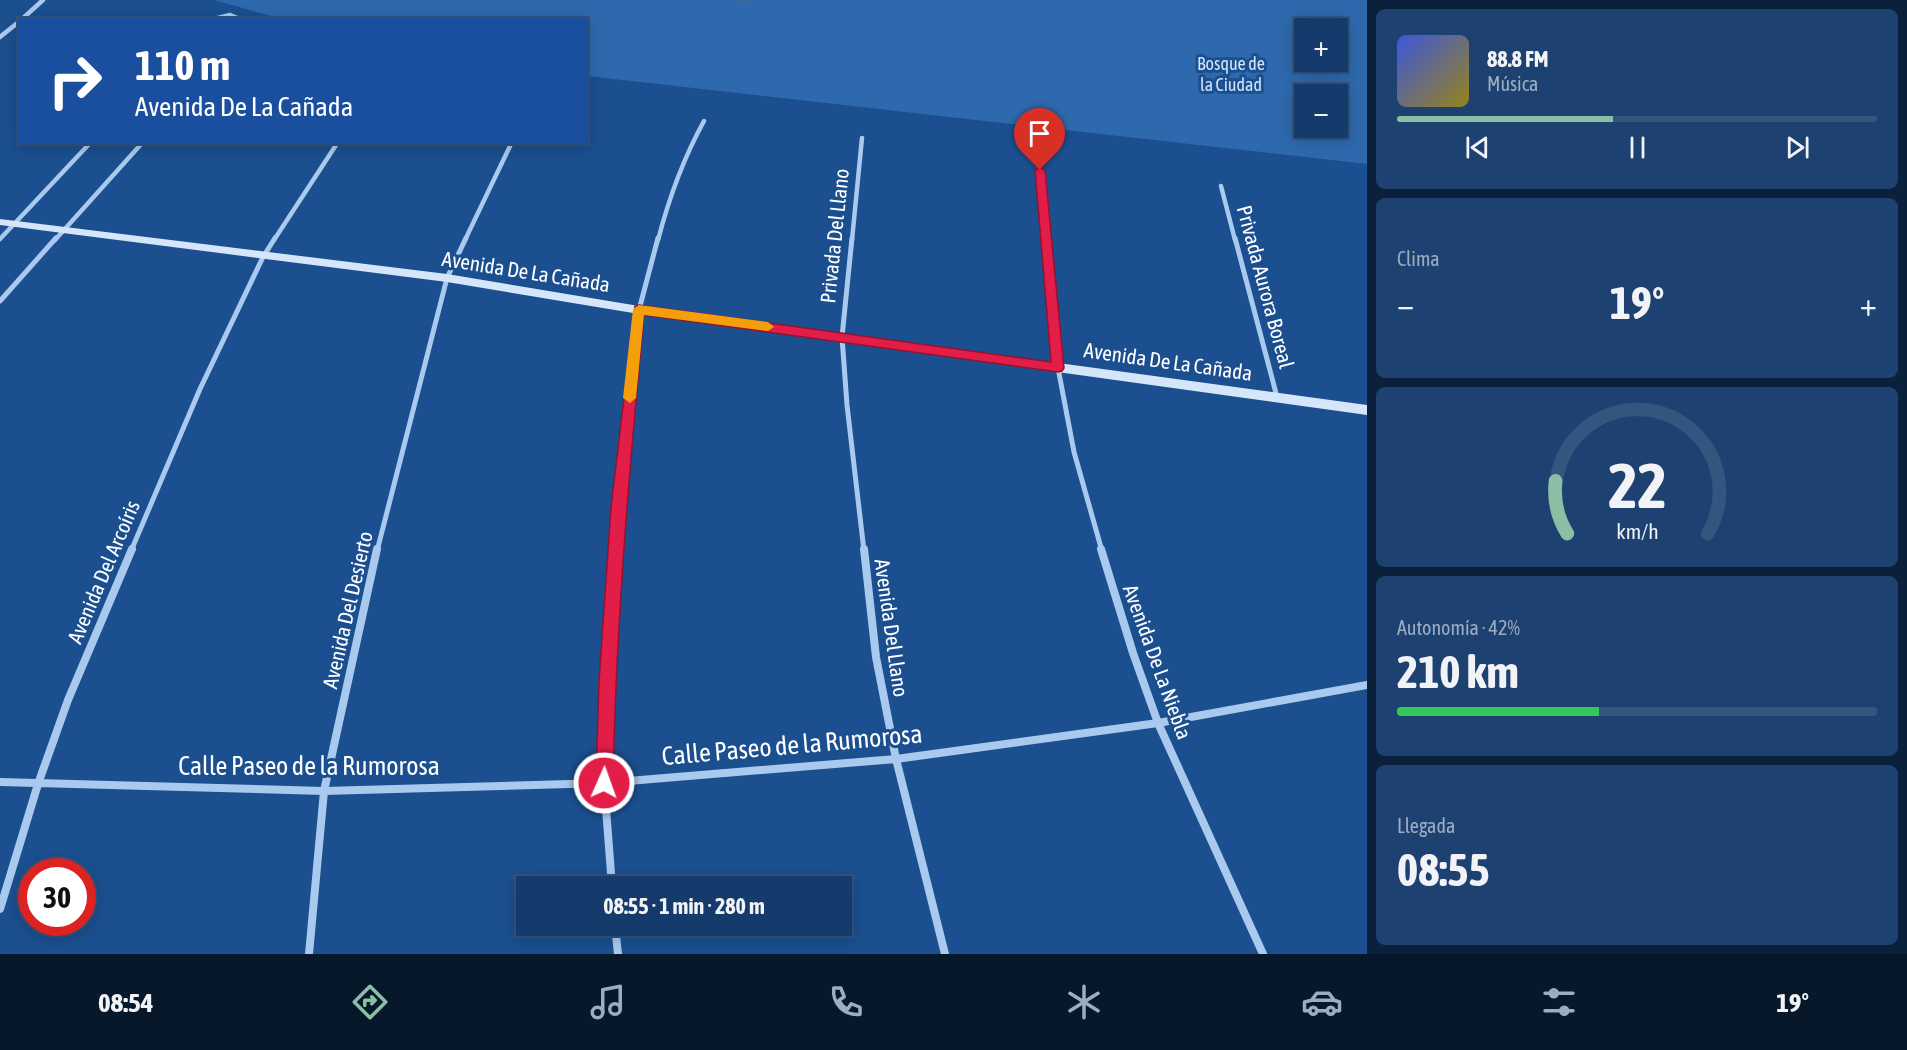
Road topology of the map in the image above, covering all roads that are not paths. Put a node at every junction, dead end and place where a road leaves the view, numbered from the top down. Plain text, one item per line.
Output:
1 (43, 0) edge
2 (22, 18) edge
3 (218, 18) edge
4 (238, 18) edge
5 (18, 22) edge
6 (0, 37) edge
7 (704, 121) dead end
8 (861, 138) dead end
9 (89, 144) edge
10 (141, 144) edge
11 (337, 144) edge
12 (511, 144) edge
13 (1040, 170) dead end
14 (1221, 186) dead end
15 (0, 222) edge
16 (14, 224) junction
17 (64, 231) junction
18 (0, 239) edge
19 (263, 257) junction
20 (447, 278) junction
21 (0, 301) edge
22 (639, 309) junction
23 (842, 337) junction
24 (1058, 368) junction
25 (1277, 397) junction
26 (1367, 410) edge
27 (1367, 684) edge
28 (1158, 723) junction
29 (896, 759) junction
30 (0, 782) edge
31 (604, 783) junction
32 (38, 784) junction
33 (324, 791) junction
34 (611, 876) edge
35 (0, 909) edge
36 (616, 936) edge
37 (309, 954) edge
38 (618, 954) edge
39 (945, 954) edge
40 (1263, 954) edge

1 - 2 street
3 - 4 street
5 - 6 street
7 - 22 street
8 - 23 street, Privada Del Llano
9 - 16 street
10 - 17 street
11 - 19 street, Avenida Del Arcoíris
12 - 20 street, Avenida Del Desierto
13 - 24 street, Avenida De La Niebla
14 - 25 street, Privada Aurora Boreal
15 - 16 main road, Avenida De La Cañada
16 - 17 main road, Avenida De La Cañada
16 - 18 street
17 - 19 main road, Avenida De La Cañada
17 - 21 street
19 - 20 main road, Avenida De La Cañada
19 - 32 street, Avenida Del Arcoíris
20 - 22 main road, Avenida De La Cañada
20 - 33 street, Avenida Del Desierto
22 - 23 main road, Avenida De La Cañada
22 - 31 street
23 - 24 main road, Avenida De La Cañada
23 - 29 street, Avenida Del Llano
24 - 25 main road, Avenida De La Cañada
24 - 28 street, Avenida De La Niebla
25 - 26 main road, Avenida De La Cañada
27 - 28 street, Calle Paseo de la Rumorosa
28 - 29 street, Calle Paseo de la Rumorosa
28 - 40 street, Avenida De La Niebla
29 - 31 street, Calle Paseo de la Rumorosa
29 - 39 street, Avenida Del Llano
30 - 32 street, Calle Paseo de la Rumorosa
31 - 33 street, Calle Paseo de la Rumorosa
31 - 34 street
32 - 33 street, Calle Paseo de la Rumorosa
32 - 35 street, Avenida Del Arcoíris
33 - 37 street, Avenida Del Desierto
36 - 38 street

